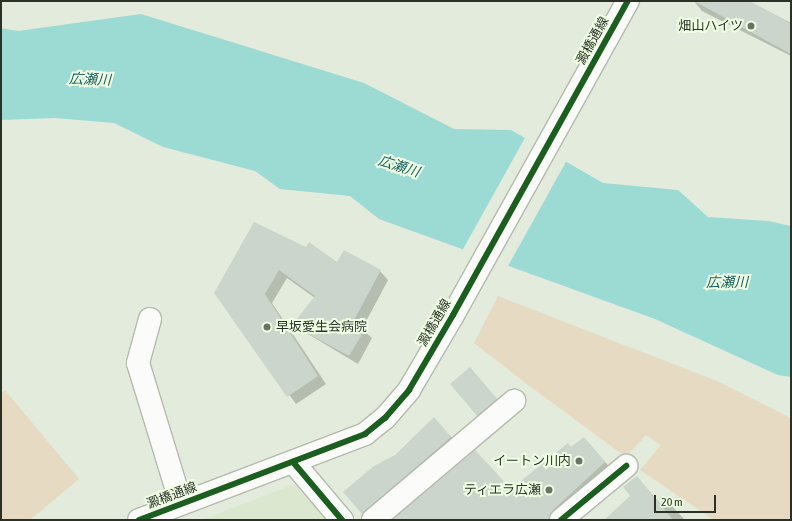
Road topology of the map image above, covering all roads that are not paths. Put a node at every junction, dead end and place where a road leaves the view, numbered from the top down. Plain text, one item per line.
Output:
1 (628, 1) edge
2 (150, 319) dead end
3 (514, 401) dead end
4 (293, 462) junction
5 (626, 466) dead end
6 (181, 504) junction
7 (139, 520) edge
8 (342, 520) edge
9 (373, 520) edge
10 (561, 520) edge

1 - 4 street, 澱橋通線
2 - 6 street
3 - 9 street
4 - 6 street, 澱橋通線
4 - 8 street
5 - 10 street
6 - 7 street, 澱橋通線

